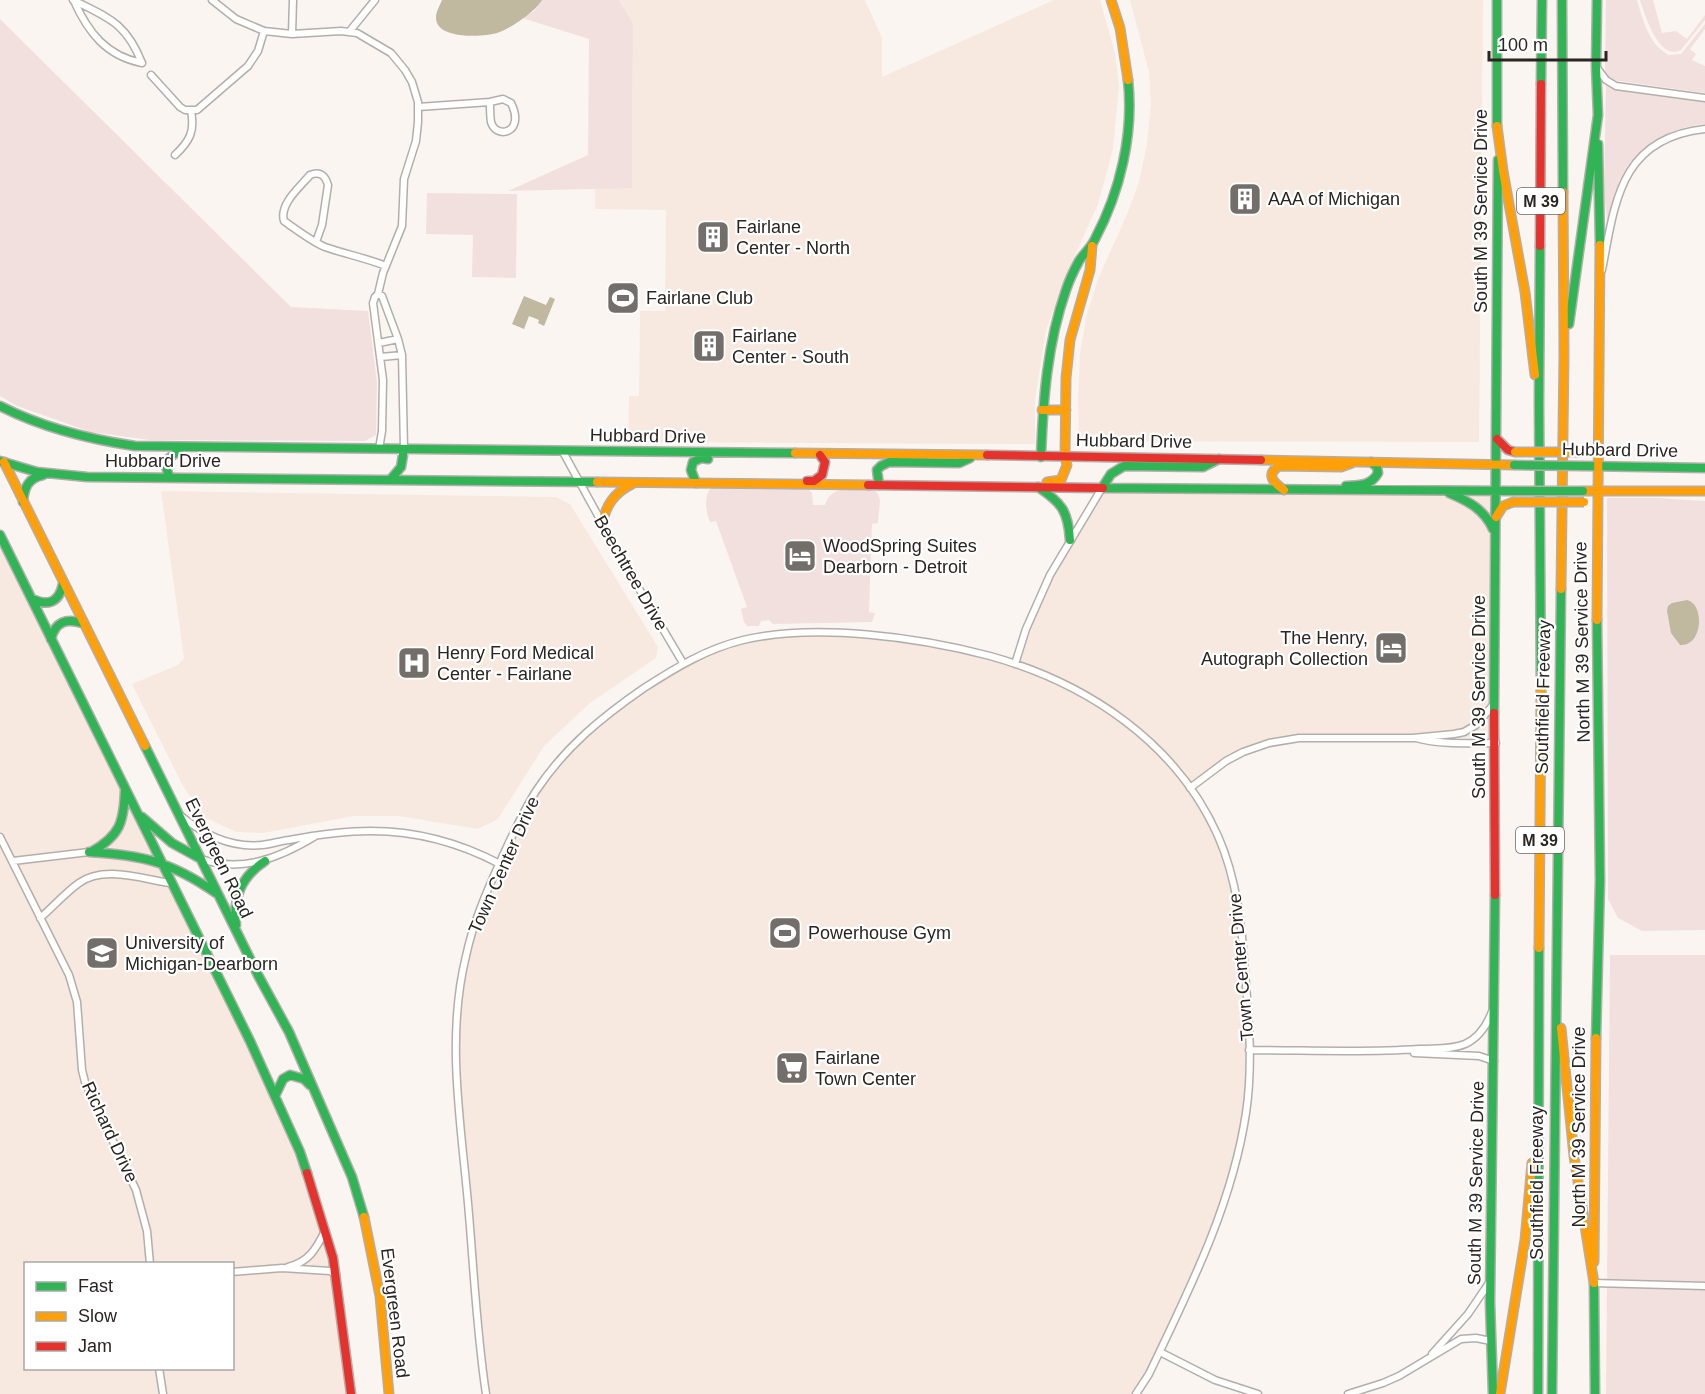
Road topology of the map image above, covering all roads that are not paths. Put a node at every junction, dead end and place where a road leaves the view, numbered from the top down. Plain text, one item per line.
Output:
1 (74, 0) edge
2 (212, 0) edge
3 (293, 0) edge
4 (375, 0) edge
5 (1111, 0) edge
6 (1497, 0) edge
7 (1542, 0) edge
8 (1562, 0) edge
9 (1597, 0) edge
10 (264, 31) junction
11 (349, 32) junction
12 (292, 34) junction
13 (1596, 66) junction
14 (151, 75) dead end
15 (1705, 98) edge
16 (490, 102) junction
17 (418, 107) junction
18 (192, 111) junction
19 (1598, 115) junction
20 (1497, 126) junction
21 (1705, 129) edge
22 (175, 155) dead end
23 (316, 242) junction
24 (1092, 245) junction
25 (386, 266) junction
26 (1600, 283) junction
27 (378, 294) junction
28 (1059, 314) junction
29 (1074, 320) junction
30 (398, 339) junction
31 (1051, 341) junction
32 (379, 343) junction
33 (1564, 354) junction
34 (402, 355) junction
35 (381, 357) junction
36 (1067, 361) junction
37 (1539, 402) junction
38 (0, 406) edge
39 (1042, 410) junction
40 (1066, 410) junction
41 (1598, 436) junction
42 (1496, 439) junction
43 (183, 447) junction
44 (379, 449) junction
45 (404, 449) junction
46 (563, 452) junction
47 (770, 454) junction
48 (820, 455) junction
49 (973, 457) junction
50 (1041, 457) junction
51 (1065, 457) junction
52 (1219, 459) junction
53 (1, 460) edge
54 (1355, 462) junction
55 (1371, 462) junction
56 (1496, 465) junction
57 (1598, 466) junction
58 (1705, 468) edge
59 (52, 474) junction
60 (169, 477) junction
61 (391, 479) junction
62 (580, 482) junction
63 (640, 482) junction
64 (696, 483) junction
65 (765, 484) junction
66 (879, 485) junction
67 (952, 486) junction
68 (1037, 487) junction
69 (1102, 488) junction
70 (1284, 490) junction
71 (1331, 491) junction
72 (1496, 491) junction
73 (1597, 491) junction
74 (1446, 492) junction
75 (1705, 492) edge
76 (23, 502) junction
77 (1597, 512) junction
78 (1495, 518) junction
79 (602, 524) junction
80 (0, 535) edge
81 (1496, 535) junction
82 (1070, 540) junction
83 (63, 584) junction
84 (30, 598) junction
85 (82, 623) junction
86 (51, 639) junction
87 (683, 663) junction
88 (1015, 664) junction
89 (1494, 704) junction
90 (1413, 738) junction
91 (1496, 743) junction
92 (1190, 788) junction
93 (125, 789) junction
94 (135, 810) junction
95 (180, 816) junction
96 (317, 836) junction
97 (0, 837) edge
98 (89, 852) junction
99 (201, 859) junction
100 (160, 860) junction
101 (12, 861) junction
102 (265, 861) junction
103 (500, 864) junction
104 (170, 883) junction
105 (219, 895) junction
106 (40, 918) junction
107 (236, 931) junction
108 (1557, 958) junction
109 (1494, 1006) junction
110 (1249, 1050) junction
111 (1389, 1051) junction
112 (1494, 1061) junction
113 (315, 1090) junction
114 (275, 1096) junction
115 (1537, 1115) junction
116 (325, 1231) junction
117 (150, 1262) edge
118 (282, 1268) junction
119 (234, 1272) edge
120 (336, 1274) junction
121 (1491, 1280) junction
122 (1594, 1283) junction
123 (1705, 1286) edge
124 (1491, 1341) junction
125 (1160, 1352) junction
126 (1427, 1358) junction
127 (159, 1370) edge
128 (164, 1394) edge
129 (351, 1394) edge
130 (389, 1394) edge
131 (486, 1394) edge
132 (1136, 1394) edge
133 (1258, 1394) edge
134 (1348, 1394) edge
135 (1493, 1394) edge
136 (1500, 1394) edge
137 (1538, 1394) edge
138 (1552, 1394) edge
139 (1595, 1394) edge

1 - 1 street
2 - 10 street
3 - 12 street
4 - 11 street
5 - 24 main road
6 - 20 main road, South M 39 Service Drive
7 - 37 main road, Southfield Freeway / M 39
8 - 33 main road, Southfield Freeway / M 39
9 - 13 main road, North M 39 Service Drive
10 - 12 street
10 - 18 street
11 - 12 street
11 - 17 street
13 - 15 street
13 - 19 main road, North M 39 Service Drive
14 - 18 street
16 - 16 street
16 - 17 street
17 - 25 street
18 - 22 street
19 - 26 main road, North M 39 Service Drive
19 - 33 main road
20 - 37 main road
20 - 42 main road, South M 39 Service Drive
21 - 26 street
23 - 23 street
23 - 25 street
24 - 28 main road
24 - 29 main road
25 - 27 street
26 - 41 main road, North M 39 Service Drive
27 - 30 street
27 - 32 street
28 - 29 main road
28 - 31 main road
29 - 36 main road
30 - 32 street
30 - 34 street
31 - 36 main road
31 - 39 main road
32 - 35 street
33 - 108 main road, Southfield Freeway / M 39
34 - 35 street
34 - 45 street
35 - 44 street
36 - 40 main road
37 - 115 main road, Southfield Freeway / M 39
38 - 43 main road, Hubbard Drive
39 - 40 main road
39 - 50 main road
40 - 51 main road
41 - 42 main road, bridge
41 - 57 main road, North M 39 Service Drive
42 - 56 main road, South M 39 Service Drive
43 - 44 main road, Hubbard Drive
43 - 60 main road
44 - 45 main road, Hubbard Drive
45 - 46 main road, Hubbard Drive
45 - 61 main road
46 - 47 main road, Hubbard Drive
46 - 62 street, Hubbard Drive
47 - 48 main road, Hubbard Drive
47 - 64 main road
48 - 49 main road, Hubbard Drive
48 - 65 main road
49 - 50 main road, Hubbard Drive
49 - 66 main road
50 - 51 main road, Hubbard Drive
51 - 52 main road, Hubbard Drive
51 - 67 main road
52 - 54 main road, Hubbard Drive
52 - 69 main road
53 - 59 main road, Hubbard Drive
53 - 76 main road, Evergreen Road
54 - 55 main road, Hubbard Drive
54 - 70 main road
55 - 56 main road, Hubbard Drive
55 - 71 main road
56 - 57 main road, Hubbard Drive, bridge
56 - 72 main road, South M 39 Service Drive
57 - 58 main road, Hubbard Drive
57 - 73 main road, North M 39 Service Drive
59 - 60 main road, Hubbard Drive
59 - 76 main road
60 - 61 main road, Hubbard Drive
61 - 62 main road, Hubbard Drive
62 - 63 main road, Hubbard Drive
62 - 79 street, Beechtree Drive
63 - 64 main road, Hubbard Drive
63 - 79 main road
64 - 65 main road, Hubbard Drive
65 - 66 main road, Hubbard Drive
66 - 67 main road, Hubbard Drive
67 - 68 main road, Hubbard Drive
68 - 69 main road, Hubbard Drive
68 - 82 main road
69 - 70 main road, Hubbard Drive
69 - 82 street
70 - 71 main road, Hubbard Drive
71 - 74 main road, Hubbard Drive
72 - 73 main road, Hubbard Drive, bridge
72 - 74 main road, Hubbard Drive
72 - 78 main road, South M 39 Service Drive
73 - 75 main road, Hubbard Drive
73 - 77 main road, North M 39 Service Drive
74 - 81 main road
76 - 83 main road, Evergreen Road
77 - 78 main road, bridge
77 - 122 main road, North M 39 Service Drive
78 - 81 main road, South M 39 Service Drive
79 - 87 street, Beechtree Drive
80 - 84 main road
81 - 89 main road, South M 39 Service Drive
82 - 88 street
83 - 84 main road
83 - 85 main road, Evergreen Road
84 - 86 main road
85 - 86 main road
85 - 95 main road, Evergreen Road
86 - 93 main road
87 - 88 street, Town Center Drive
87 - 103 street, Town Center Drive
88 - 92 street, Town Center Drive
89 - 90 street
89 - 91 main road, South M 39 Service Drive
90 - 91 street
90 - 92 street
91 - 109 main road, South M 39 Service Drive
92 - 110 street, Town Center Drive
93 - 94 main road
93 - 98 main road
94 - 99 main road
94 - 100 main road
95 - 96 street
95 - 99 main road, Evergreen Road
96 - 102 street
96 - 103 street
97 - 101 street, Richard Drive
98 - 100 main road
98 - 101 street
99 - 102 street
99 - 105 main road, Evergreen Road
100 - 104 main road
100 - 105 main road
101 - 106 street, Richard Drive
102 - 107 main road
103 - 131 street, Town Center Drive
104 - 106 street
104 - 114 main road
105 - 107 main road, Evergreen Road
106 - 117 street, Richard Drive
107 - 113 main road, Evergreen Road
108 - 122 main road
108 - 138 main road, Southfield Freeway / M 39
109 - 111 street
109 - 112 main road, South M 39 Service Drive
110 - 111 street
110 - 125 street, Town Center Drive
111 - 112 street
112 - 121 main road, South M 39 Service Drive
113 - 114 main road
113 - 130 main road, Evergreen Road
114 - 116 main road
115 - 136 main road
115 - 137 main road, Southfield Freeway / M 39
116 - 118 street
116 - 120 main road
118 - 119 street
118 - 120 street
120 - 129 main road
121 - 124 main road, South M 39 Service Drive
121 - 126 street
122 - 123 street
122 - 139 main road
124 - 126 street
124 - 135 main road, South M 39 Service Drive
125 - 132 street, Town Center Drive
125 - 133 street
126 - 134 street
127 - 128 street

